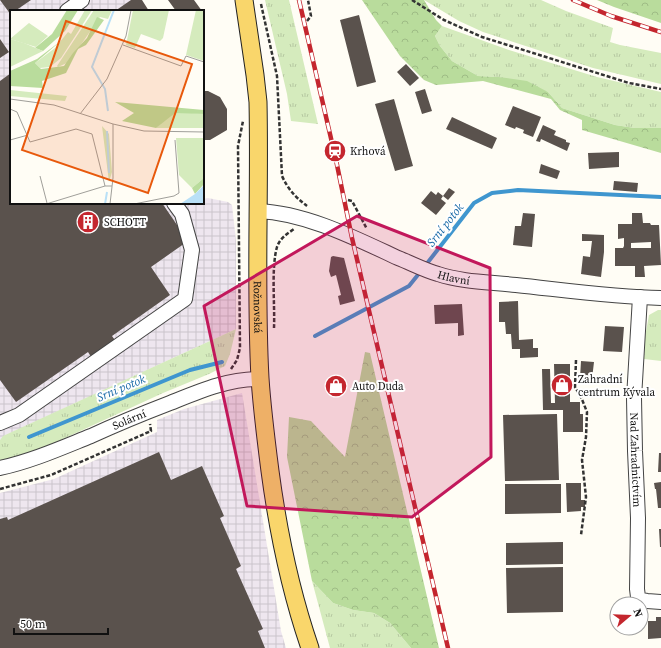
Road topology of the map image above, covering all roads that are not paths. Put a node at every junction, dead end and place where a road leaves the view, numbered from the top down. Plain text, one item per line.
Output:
1 (244, 0) edge
2 (175, 204) edge
3 (258, 211) junction
4 (640, 298) junction
5 (661, 298) edge
6 (260, 379) junction
7 (0, 423) edge
8 (0, 468) edge
9 (661, 602) edge
10 (310, 648) edge

1 - 3 main road, Rožnovská
2 - 7 street
3 - 4 street, Hlavní
3 - 6 main road, Rožnovská
4 - 5 street, Hlavní
4 - 9 street, Nad Zahradnictvím
6 - 8 street, Solární
6 - 10 main road, Rožnovská

